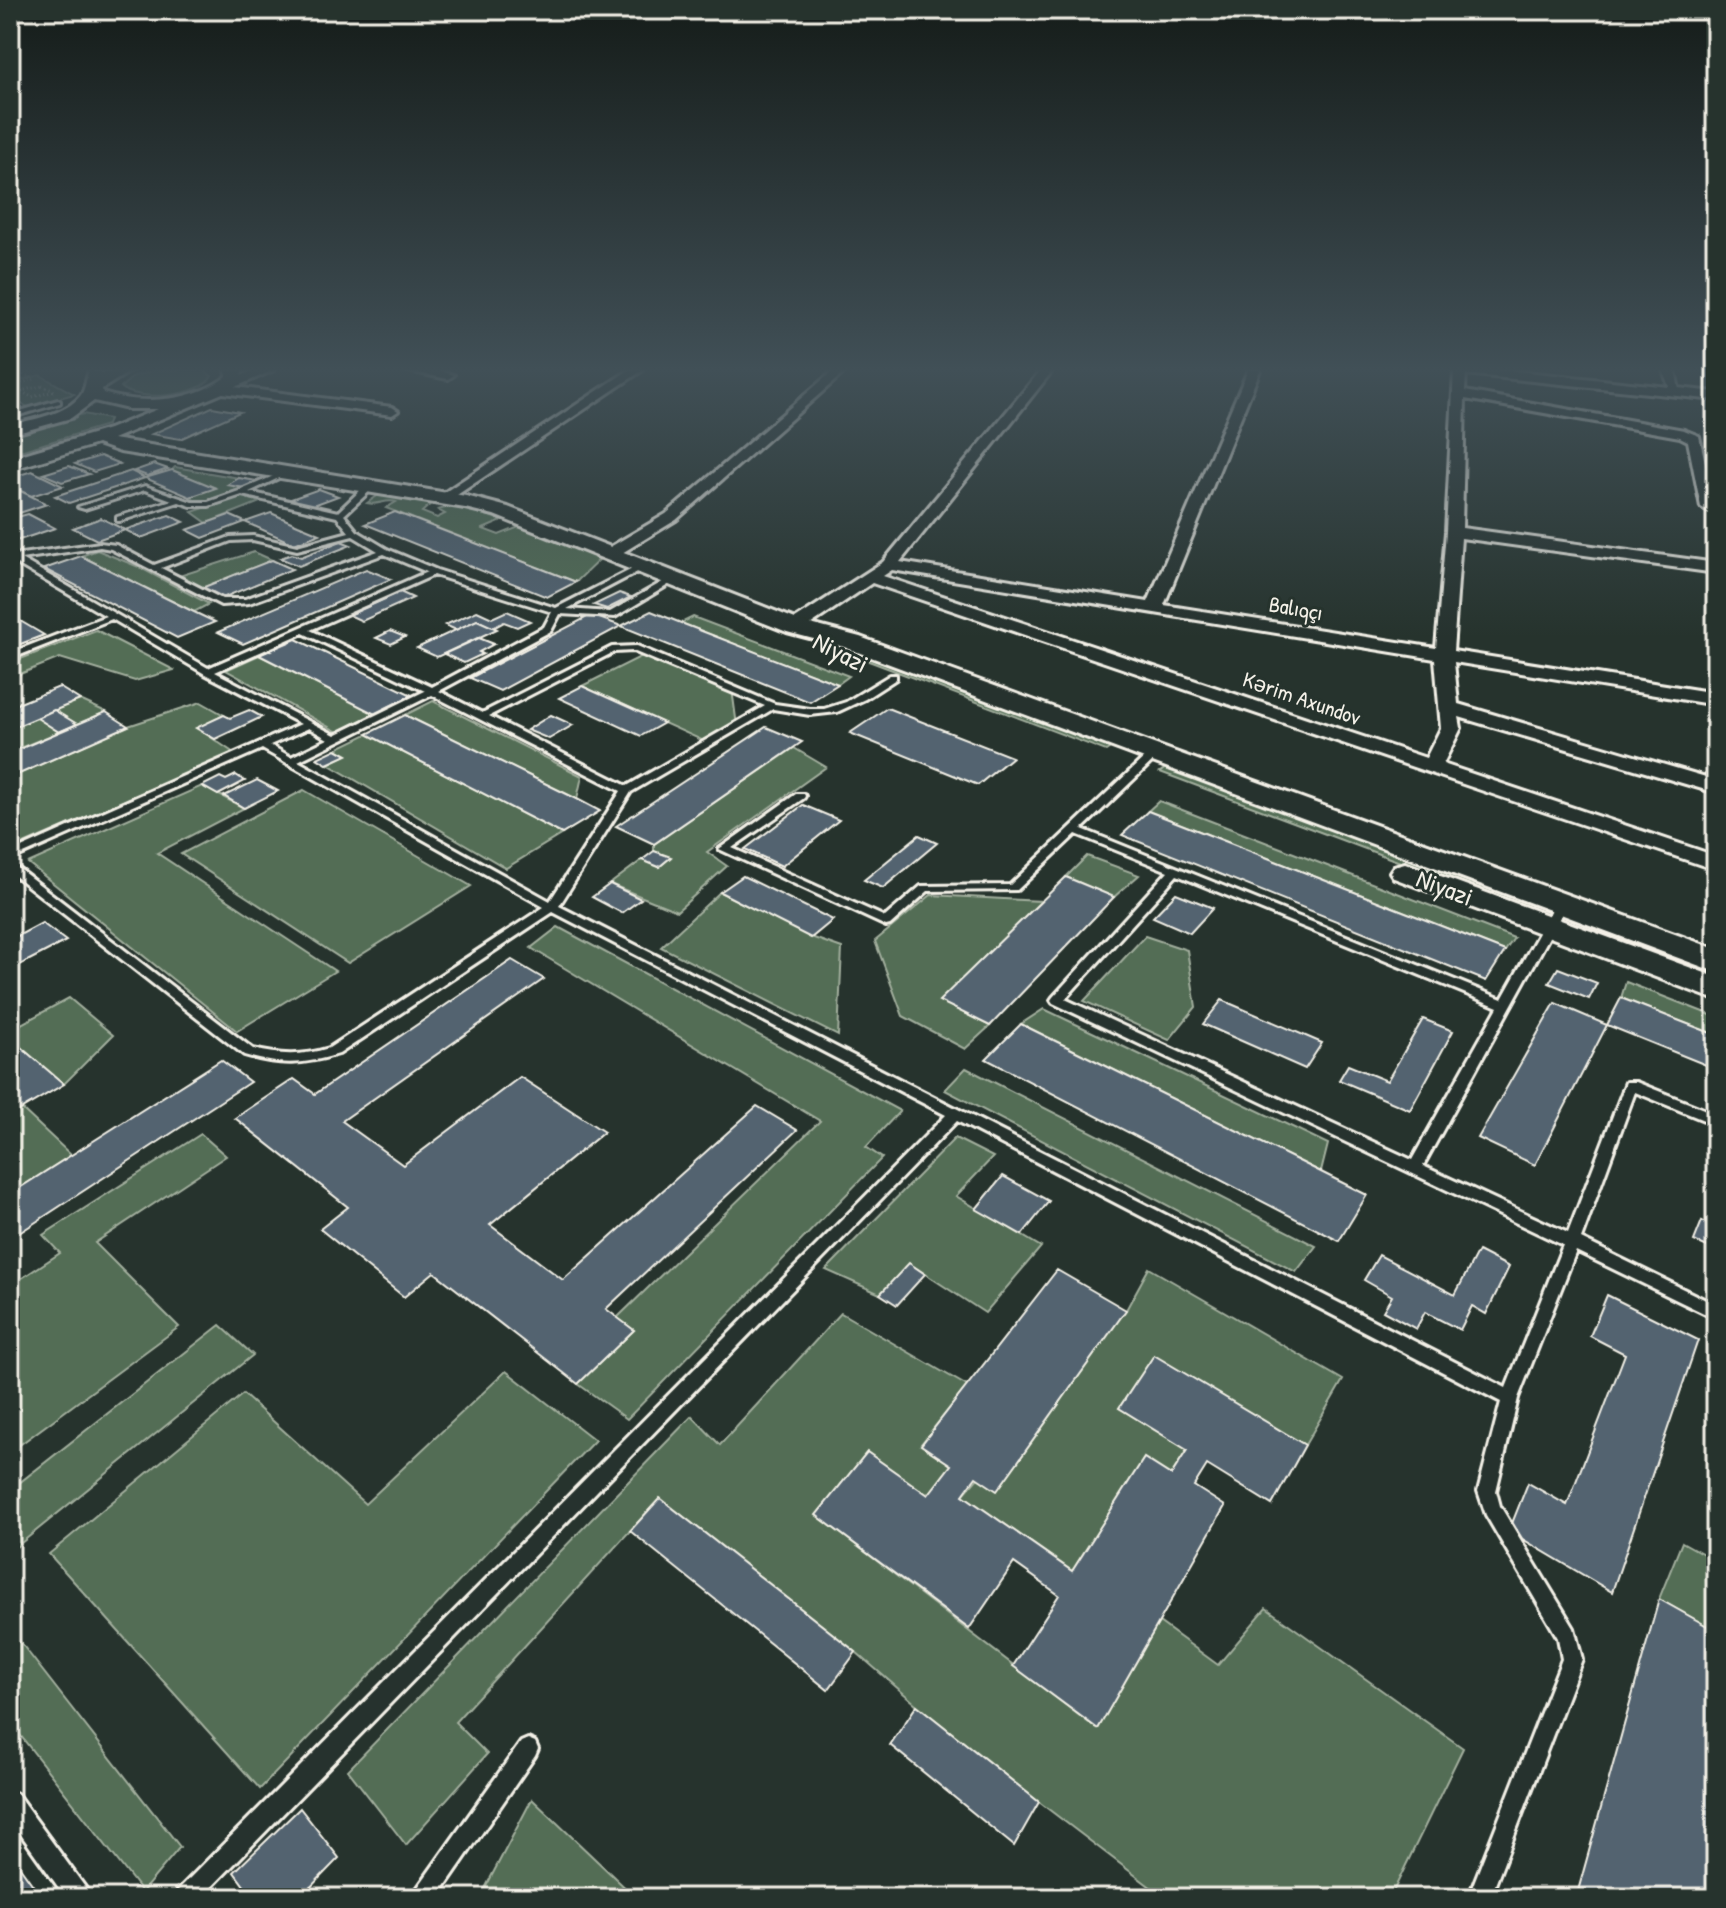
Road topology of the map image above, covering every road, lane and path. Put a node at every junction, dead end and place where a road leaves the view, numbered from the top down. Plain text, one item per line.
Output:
1 (207, 459) edge
2 (502, 459) edge
3 (738, 459) edge
4 (975, 459) edge
5 (1217, 459) edge
6 (1457, 459) edge
7 (1698, 459) edge
8 (285, 473) junction
9 (370, 486) junction
10 (242, 493) junction
11 (443, 498) junction
12 (178, 500) junction
13 (82, 507) dead end
14 (1708, 507) dead end
15 (340, 515) junction
16 (120, 519) dead end
17 (1454, 532) junction
18 (354, 533) junction
19 (384, 551) junction
20 (611, 553) junction
21 (11, 557) edge
22 (644, 565) junction
23 (889, 565) junction
24 (154, 568) junction
25 (1716, 568) edge
26 (434, 572) junction
27 (676, 578) junction
28 (872, 578) junction
29 (1155, 606) junction
30 (557, 611) junction
31 (112, 616) junction
32 (795, 627) junction
33 (303, 630) junction
34 (1444, 655) junction
35 (10, 656) edge
36 (208, 672) junction
37 (893, 677) junction
38 (432, 691) junction
39 (1716, 699) edge
40 (772, 706) junction
41 (1451, 708) junction
42 (481, 717) junction
43 (309, 724) junction
44 (335, 739) junction
45 (264, 746) junction
46 (291, 761) junction
47 (1145, 763) junction
48 (1431, 767) junction
49 (1716, 787) edge
50 (627, 790) junction
51 (800, 796) dead end
52 (1076, 830) junction
53 (10, 857) edge
54 (1716, 863) edge
55 (10, 867) edge
56 (1175, 870) junction
57 (552, 907) junction
58 (1555, 916) junction
59 (1716, 961) edge
60 (1716, 989) edge
61 (1505, 1005) junction
62 (954, 1116) junction
63 (1716, 1120) edge
64 (1415, 1168) junction
65 (1572, 1242) junction
66 (1716, 1312) edge
67 (1510, 1398) junction
68 (528, 1749) dead end
69 (10, 1801) edge
70 (79, 1898) edge
71 (186, 1898) edge
72 (424, 1898) edge
73 (1479, 1898) edge

1 - 8 main road
2 - 11 street
3 - 20 street
4 - 23 street
5 - 29 street
6 - 17 street
7 - 14 street
8 - 9 main road
8 - 10 lane
9 - 11 main road
9 - 15 lane
10 - 12 lane
10 - 15 lane
11 - 20 main road
12 - 13 lane
12 - 16 lane
15 - 18 lane
17 - 25 street
17 - 34 street
18 - 19 lane
18 - 24 lane
19 - 24 lane
19 - 26 lane
20 - 22 main road
21 - 24 lane
21 - 31 lane
22 - 27 main road
22 - 30 lane
23 - 28 street
23 - 29 street, Balıqçı
26 - 30 lane
26 - 33 lane
27 - 30 lane
27 - 32 main road
28 - 32 street
28 - 48 street, Kərim Axundov
29 - 34 street, Balıqçı
30 - 38 lane
31 - 35 lane
31 - 36 lane
32 - 37 main road, Niyazi
32 - 47 main road, Niyazi
33 - 36 lane
33 - 38 lane
34 - 39 street, Balıqçı
34 - 41 street
36 - 43 lane
37 - 40 lane
37 - 47 main road, Niyazi
38 - 42 lane
38 - 44 lane
40 - 42 lane
40 - 50 lane
41 - 48 street
41 - 49 street
42 - 50 lane
43 - 44 lane
43 - 45 lane
44 - 46 lane
45 - 46 lane
45 - 53 lane
46 - 57 lane
47 - 52 lane
47 - 58 main road, Niyazi
48 - 54 street, Kərim Axundov
50 - 57 lane
51 - 52 lane
52 - 56 lane
55 - 57 lane
56 - 61 lane
56 - 64 lane
57 - 62 lane
58 - 59 main road, Niyazi
58 - 60 main road, Niyazi
58 - 61 lane
61 - 64 lane
62 - 67 lane
62 - 71 lane
63 - 65 lane
64 - 65 lane
65 - 66 lane
65 - 67 lane
67 - 73 lane
68 - 72 lane
69 - 70 lane

